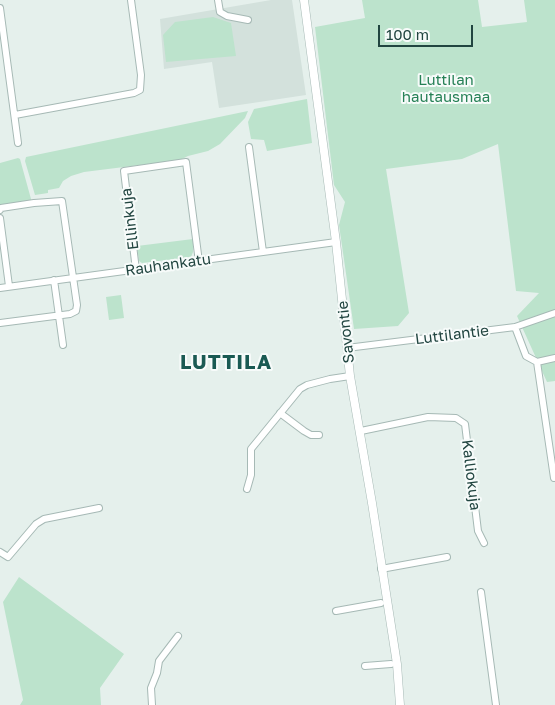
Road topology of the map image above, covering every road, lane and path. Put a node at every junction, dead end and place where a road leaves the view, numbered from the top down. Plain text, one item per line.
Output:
1 (131, 0) edge
2 (218, 0) edge
3 (304, 0) edge
4 (0, 8) edge
5 (248, 20) dead end
6 (15, 114) junction
7 (18, 143) dead end
8 (249, 147) dead end
9 (0, 210) edge
10 (0, 218) edge
11 (336, 242) junction
12 (262, 252) junction
13 (199, 262) junction
14 (136, 270) junction
15 (72, 278) junction
16 (54, 280) junction
17 (9, 286) junction
18 (0, 288) edge
19 (555, 313) edge
20 (58, 315) junction
21 (0, 323) edge
22 (515, 327) junction
23 (63, 345) dead end
24 (347, 348) junction
25 (555, 358) edge
26 (537, 362) junction
27 (350, 376) junction
28 (280, 413) junction
29 (361, 432) junction
30 (319, 435) dead end
31 (554, 478) dead end
32 (247, 489) dead end
33 (99, 508) dead end
34 (484, 542) dead end
35 (0, 552) edge
36 (447, 557) dead end
37 (381, 569) junction
38 (481, 592) dead end
39 (381, 603) dead end
40 (336, 610) dead end
41 (178, 636) dead end
42 (394, 664) junction
43 (365, 666) dead end
44 (152, 705) edge
45 (400, 705) edge
46 (496, 705) edge

1 - 6 street
2 - 5 street
3 - 11 street, Savontie
4 - 6 street
6 - 7 street
8 - 12 street
9 - 15 street
10 - 17 street
11 - 12 street, Rauhankatu
11 - 24 street, Savontie
12 - 13 street, Rauhankatu
13 - 14 street, Rauhankatu
13 - 14 street, Ellinkuja
14 - 15 street, Rauhankatu
15 - 16 street, Rauhankatu
15 - 20 street
16 - 17 street, Rauhankatu
16 - 20 street
17 - 18 street, Rauhankatu
19 - 22 street, Luttilantie
20 - 21 street
20 - 23 street
22 - 24 street, Luttilantie
22 - 26 street
24 - 27 street, Savontie
25 - 26 street
26 - 31 street
27 - 28 street
27 - 29 street, Savontie
28 - 30 street
28 - 32 street
29 - 34 street, Kalliokuja
29 - 37 street, Savontie
33 - 35 street
36 - 37 street
37 - 42 street, Savontie
38 - 46 street
39 - 40 street
41 - 44 street
42 - 43 street
42 - 45 street, Savontie

